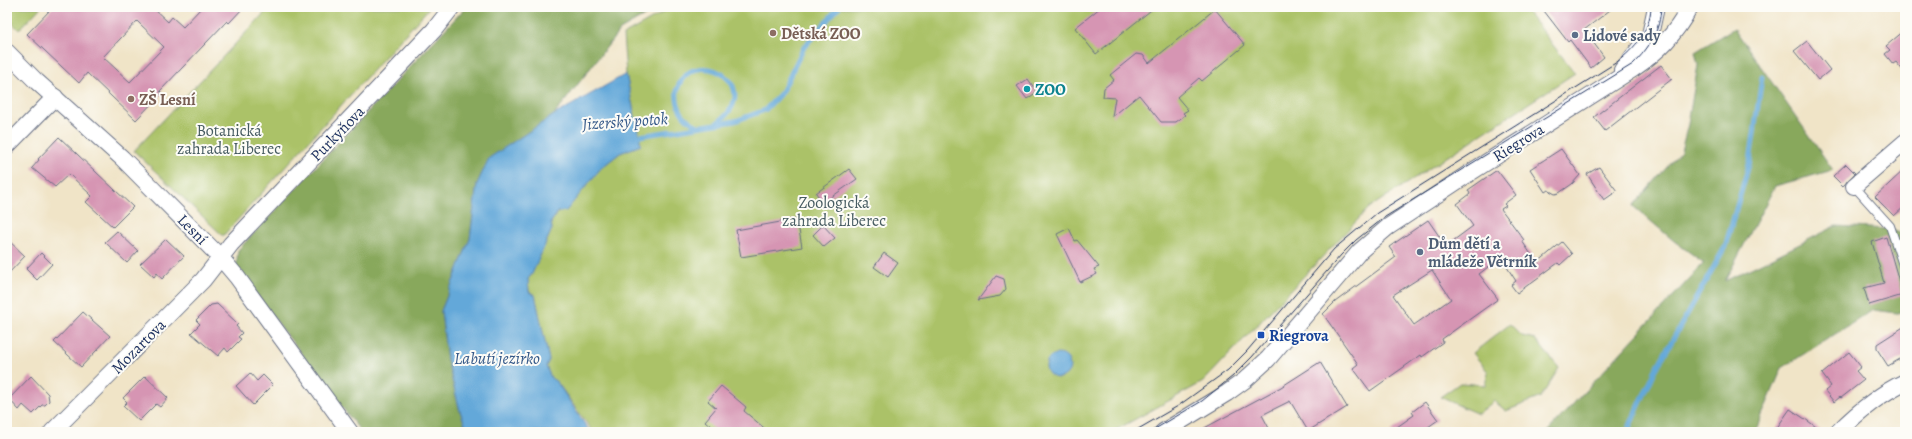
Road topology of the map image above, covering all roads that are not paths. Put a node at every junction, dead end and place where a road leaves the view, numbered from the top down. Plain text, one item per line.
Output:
1 (452, 7) edge
2 (1656, 7) edge
3 (1690, 7) edge
4 (7, 52) edge
5 (1613, 82) junction
6 (55, 97) junction
7 (1905, 142) edge
8 (7, 146) edge
9 (1854, 186) joint
10 (221, 258) junction
11 (1905, 271) edge
12 (1905, 382) edge
13 (52, 432) edge
14 (350, 432) edge
15 (1163, 432) edge
16 (1838, 432) edge

1 - 10 street, Purkyňova
2 - 5 street
3 - 5 street, Riegrova
4 - 6 street, Lesní
5 - 15 street, Riegrova
6 - 8 street
6 - 10 street, Lesní
7 - 9 street
9 - 11 lane
10 - 13 street, Mozartova
10 - 14 street, Lesní
12 - 16 street

